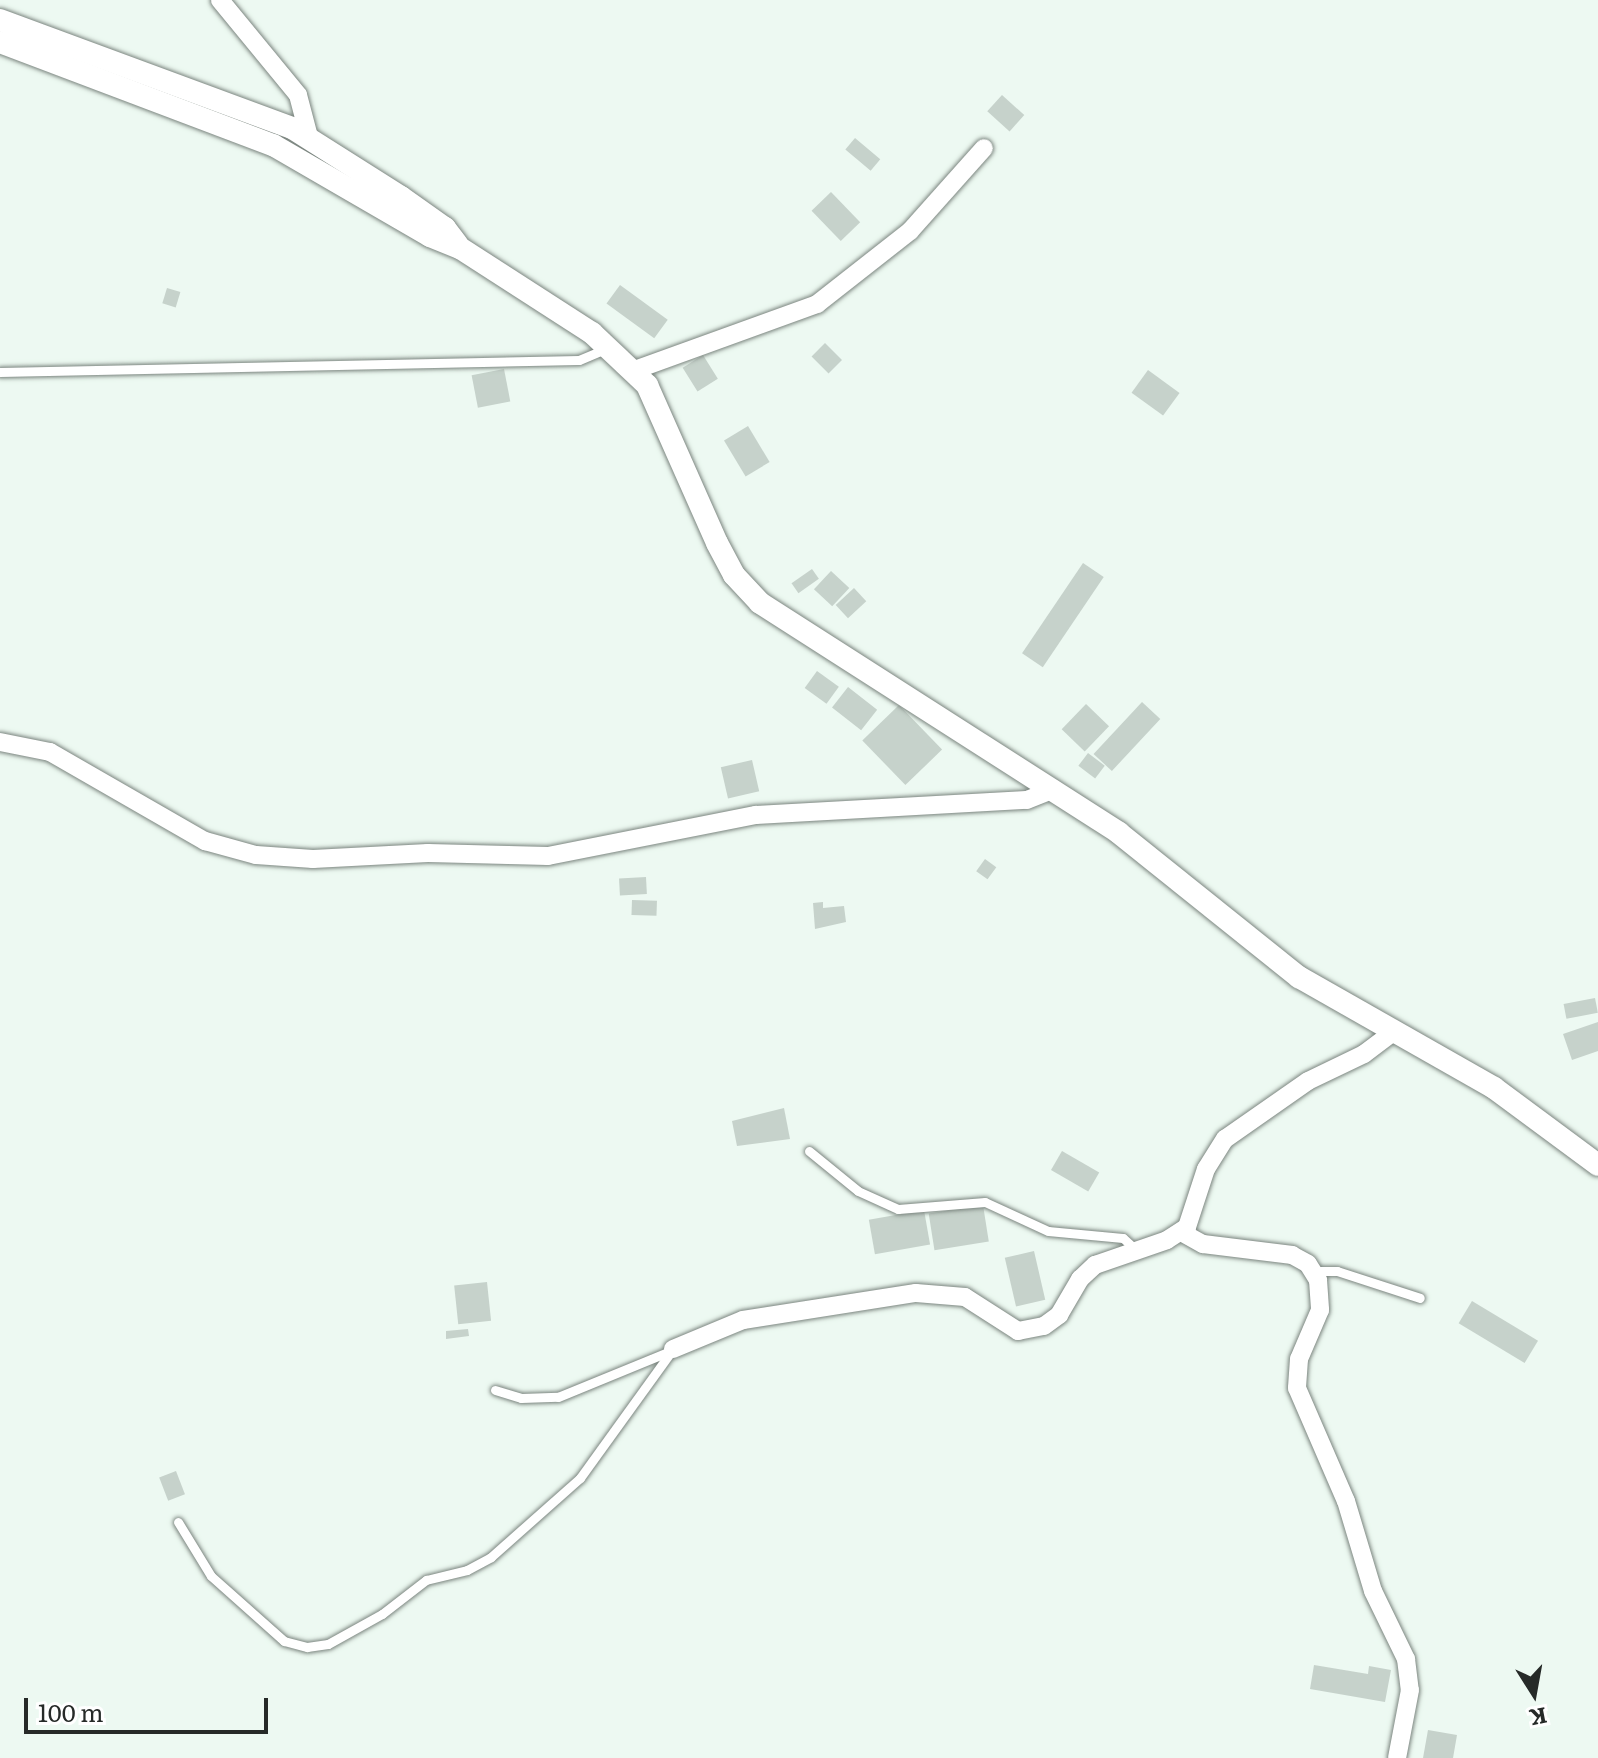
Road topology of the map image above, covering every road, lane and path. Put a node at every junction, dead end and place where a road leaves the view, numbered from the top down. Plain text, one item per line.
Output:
1 (220, 0) edge
2 (0, 20) edge
3 (0, 42) edge
4 (309, 137) junction
5 (984, 148) dead end
6 (460, 248) junction
7 (610, 346) junction
8 (635, 370) junction
9 (0, 372) edge
10 (0, 742) edge
11 (1054, 789) junction
12 (1393, 1032) junction
13 (809, 1151) dead end
14 (1598, 1165) edge
15 (1181, 1232) junction
16 (1135, 1249) junction
17 (1314, 1271) junction
18 (1420, 1298) dead end
19 (673, 1349) junction
20 (495, 1390) dead end
21 (178, 1522) dead end
22 (1397, 1758) edge

1 - 4 street
2 - 4 street
3 - 6 street
4 - 6 street
5 - 8 street
6 - 7 street
7 - 8 street
7 - 9 lane
8 - 11 street
10 - 11 street
11 - 12 street
12 - 14 street
12 - 15 street
13 - 16 lane
15 - 16 street
15 - 17 street
16 - 19 street
17 - 18 lane
17 - 22 street
19 - 20 lane
19 - 21 lane

